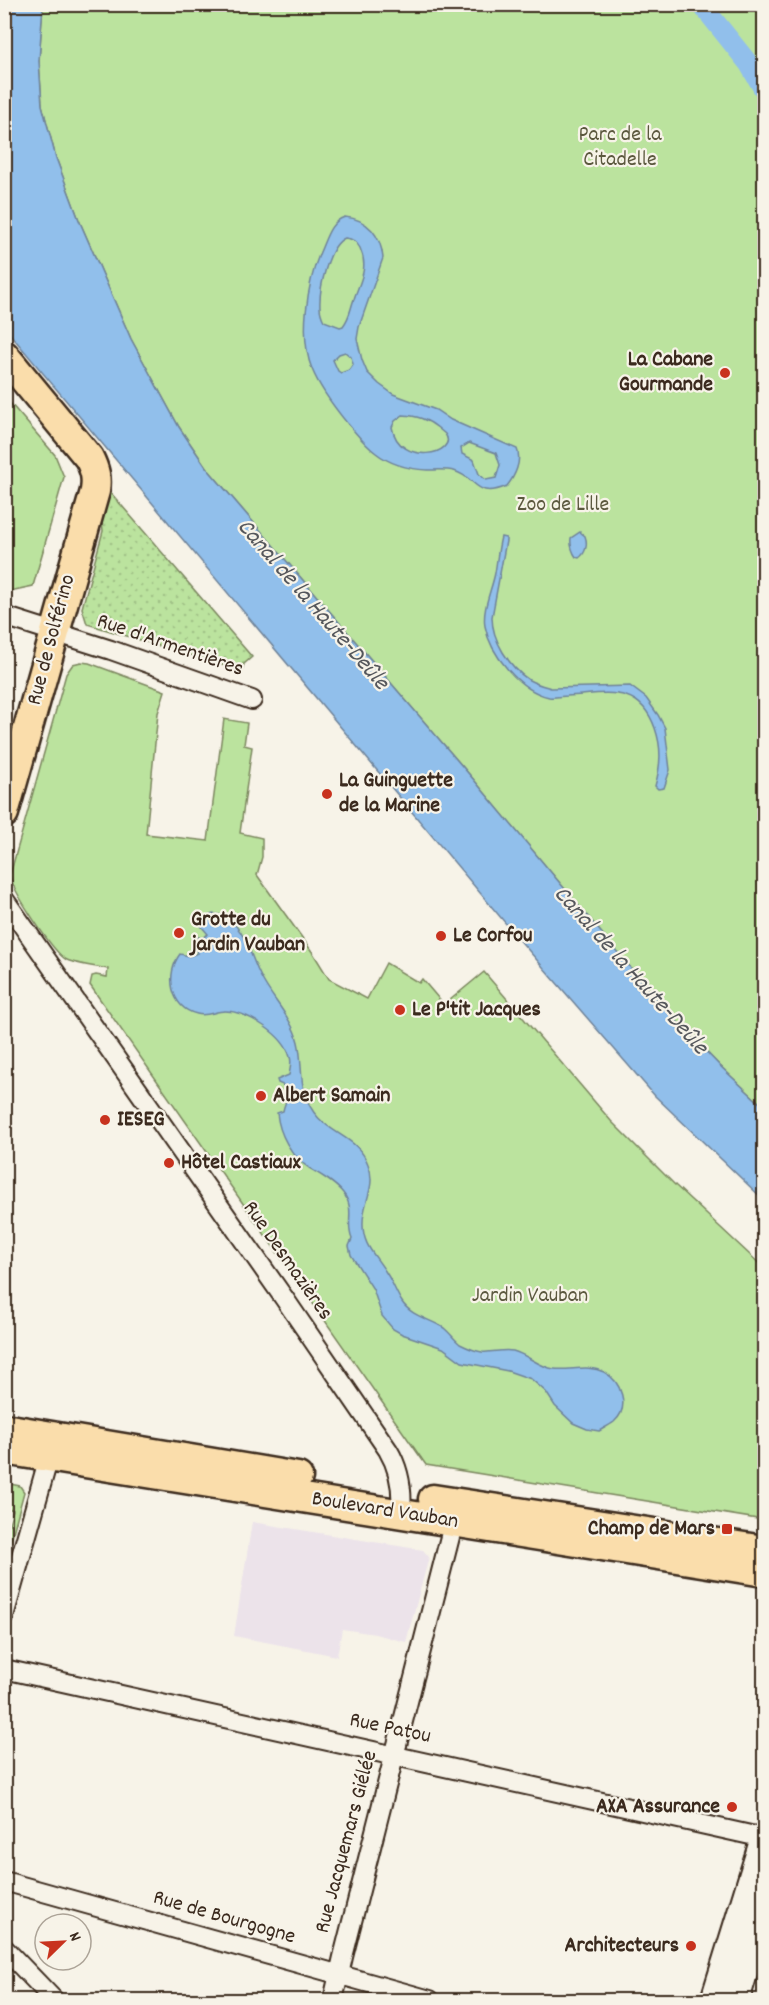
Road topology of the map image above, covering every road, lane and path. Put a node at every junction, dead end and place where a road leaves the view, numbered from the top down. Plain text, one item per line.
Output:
1 (4, 355) edge
2 (4, 381) edge
3 (85, 470) junction
4 (4, 616) edge
5 (48, 631) junction
6 (252, 700) dead end
7 (4, 768) edge
8 (4, 813) edge
9 (4, 899) edge
10 (4, 1428) edge
11 (4, 1450) edge
12 (49, 1458) junction
13 (402, 1504) junction
14 (454, 1521) junction
15 (765, 1550) edge
16 (765, 1572) edge
17 (4, 1616) edge
18 (4, 1669) edge
19 (395, 1755) junction
20 (764, 1838) edge
21 (4, 1881) edge
22 (765, 1906) edge
23 (4, 1948) edge
24 (339, 1975) junction
25 (54, 2001) edge
26 (333, 2001) edge
27 (430, 2001) edge
28 (714, 2001) edge
29 (736, 2001) edge

1 - 3 main road
2 - 3 main road
3 - 5 main road, Rue de Solférino
4 - 5 street, Rue d'Armentières
5 - 6 street, Rue d'Armentières
5 - 7 main road, Rue de Solférino
5 - 8 main road, Rue de Solférino
9 - 13 street, Rue Desmazières
10 - 13 main road, Boulevard Vauban
11 - 12 main road, Boulevard Vauban
12 - 13 main road, Boulevard Vauban
12 - 17 street
13 - 14 main road, Boulevard Vauban
13 - 15 main road, Boulevard Vauban
14 - 16 main road, Boulevard Vauban
14 - 19 street, Rue Jacquemars Giélée
18 - 19 street, Rue Patou
19 - 20 street, Rue Patou
19 - 24 street, Rue Jacquemars Giélée
20 - 28 main road
21 - 24 street, Rue de Bourgogne
22 - 29 main road
23 - 25 street
24 - 26 street, Rue Jacquemars Giélée
24 - 27 street, Rue de Bourgogne

